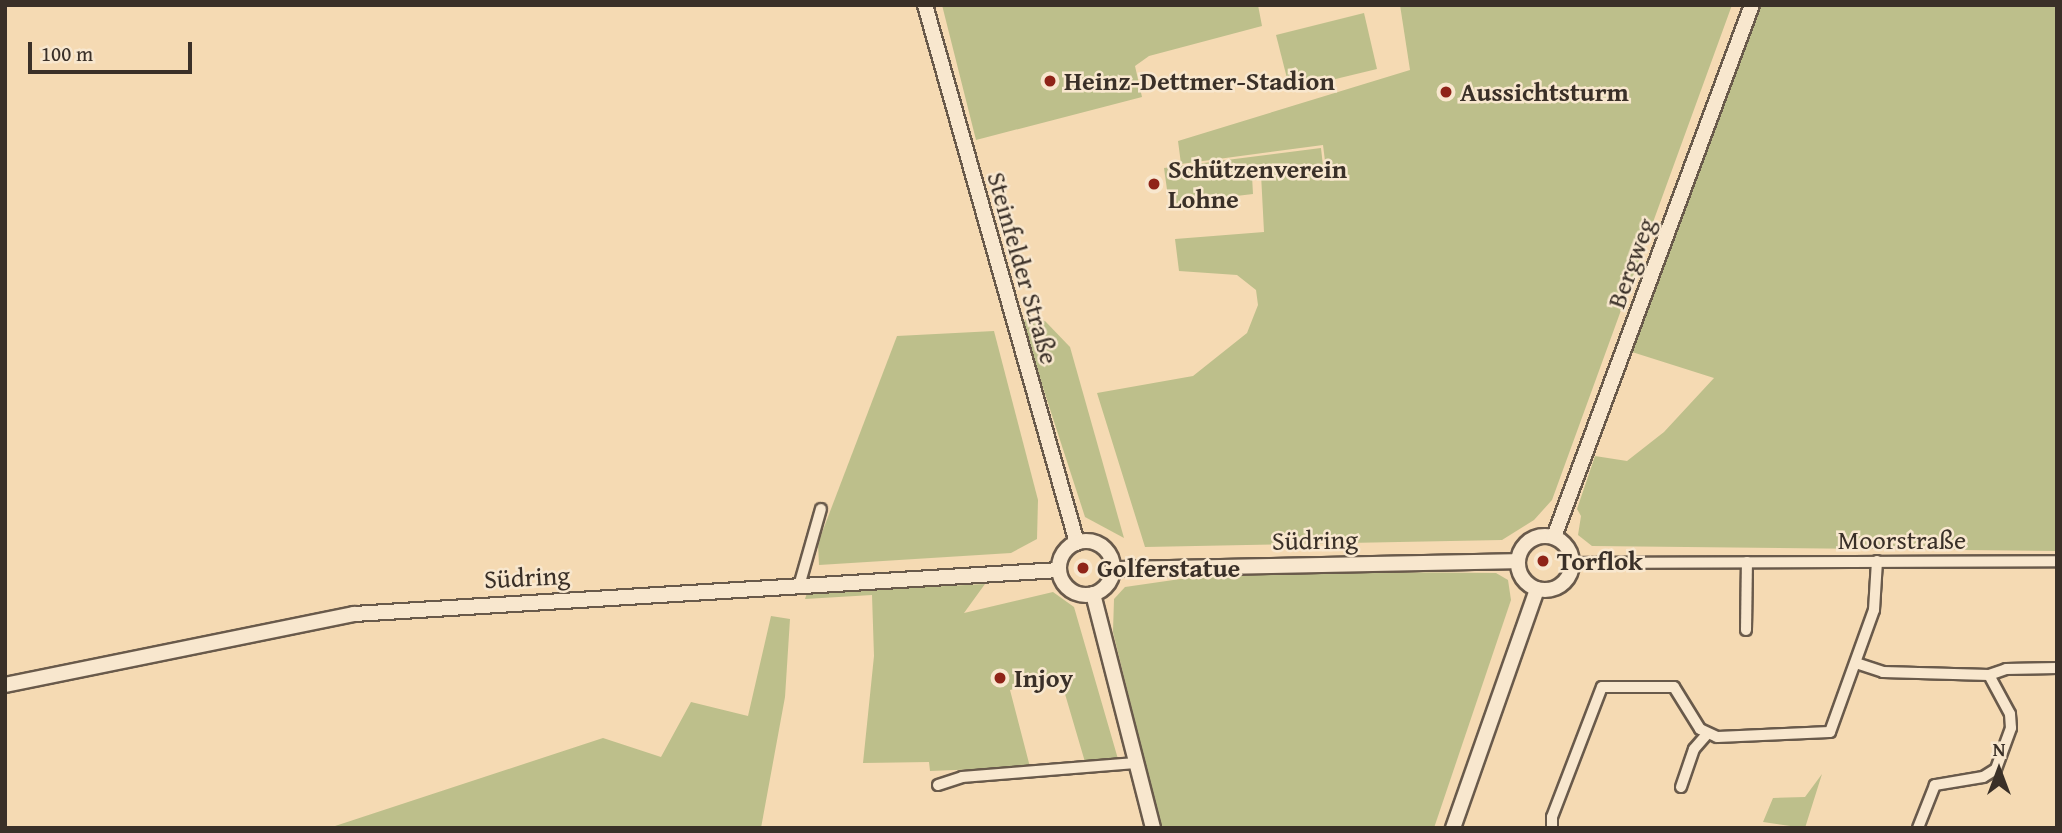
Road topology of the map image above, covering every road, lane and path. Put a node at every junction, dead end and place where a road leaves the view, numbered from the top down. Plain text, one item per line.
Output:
1 (925, 5) edge
2 (1752, 5) edge
3 (821, 509) dead end
4 (1554, 537) junction
5 (1077, 542) junction
6 (1518, 561) junction
7 (1877, 561) junction
8 (2057, 561) edge
9 (1747, 562) junction
10 (1572, 563) junction
11 (1113, 569) junction
12 (1059, 570) junction
13 (799, 586) junction
14 (1536, 589) junction
15 (1093, 594) junction
16 (1746, 630) dead end
17 (1856, 663) junction
18 (2057, 668) edge
19 (1989, 675) junction
20 (5, 685) edge
21 (1706, 735) junction
22 (1135, 763) junction
23 (938, 785) dead end
24 (1681, 787) dead end
25 (1153, 828) edge
26 (1453, 828) edge
27 (1552, 828) edge
28 (1918, 828) edge

1 - 5 main road, Steinfelder Straße
2 - 4 main road, Bergweg
3 - 13 street
4 - 6 main road
4 - 10 main road
5 - 11 main road
5 - 12 main road
6 - 11 main road, Südring
6 - 14 main road
7 - 8 street, Moorstraße
7 - 9 street, Moorstraße
7 - 17 street
9 - 10 street, Moorstraße
9 - 16 street
10 - 14 main road
11 - 15 main road
12 - 13 main road, Südring
12 - 15 main road
13 - 20 main road, Südring
14 - 26 main road
15 - 22 main road
17 - 19 street
17 - 21 street
18 - 19 street
19 - 28 street
21 - 24 street
21 - 27 street
22 - 23 street
22 - 25 main road

